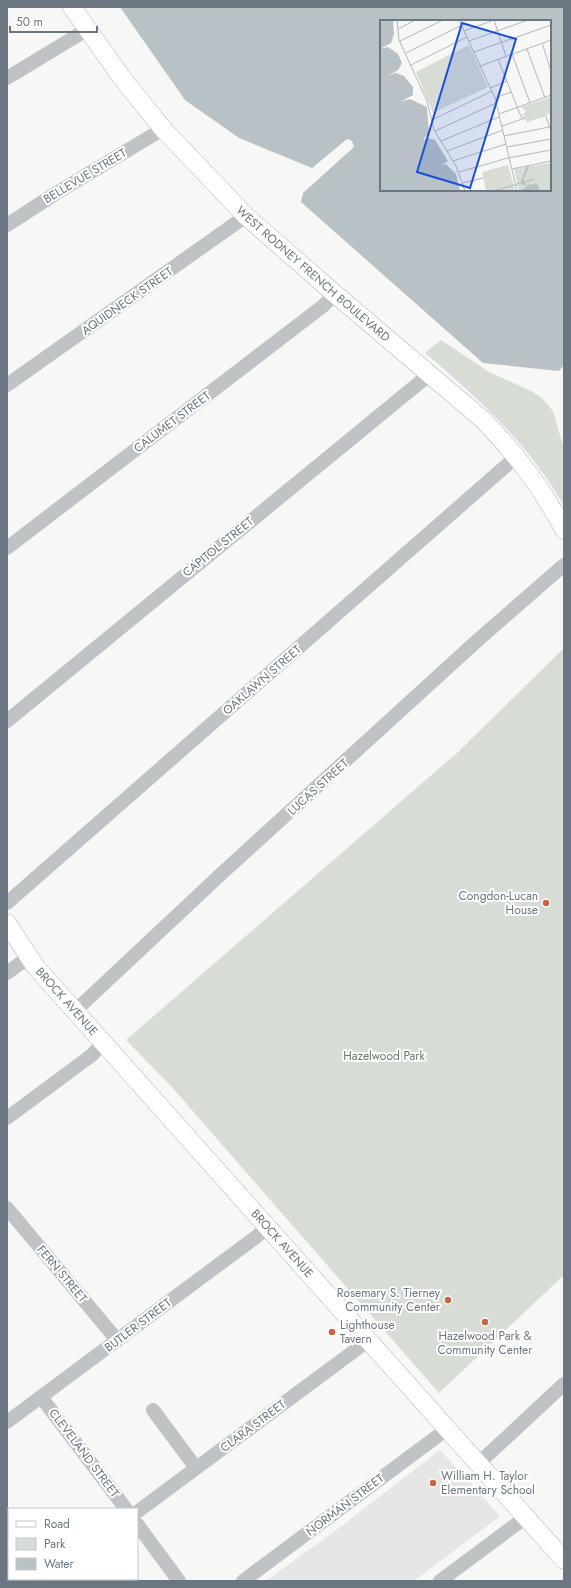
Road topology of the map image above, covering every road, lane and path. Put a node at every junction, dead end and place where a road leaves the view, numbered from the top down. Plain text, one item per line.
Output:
1 (72, 7) edge
2 (88, 29) junction
3 (7, 78) edge
4 (164, 129) junction
5 (246, 216) junction
6 (7, 225) edge
7 (335, 294) junction
8 (430, 374) junction
9 (7, 385) edge
10 (516, 457) junction
11 (564, 530) edge
12 (7, 548) edge
13 (564, 565) edge
14 (7, 721) edge
15 (7, 903) edge
16 (7, 923) edge
17 (29, 957) junction
18 (7, 973) edge
19 (75, 1011) junction
20 (103, 1043) junction
21 (7, 1118) edge
22 (7, 1208) edge
23 (268, 1228) junction
24 (117, 1340) junction
25 (369, 1340) junction
26 (564, 1384) edge
27 (41, 1397) junction
28 (153, 1410) dead end
29 (7, 1422) edge
30 (447, 1429) junction
31 (478, 1464) junction
32 (196, 1468) junction
33 (125, 1508) edge
34 (138, 1511) edge
35 (526, 1517) junction
36 (138, 1525) edge
37 (564, 1560) edge
38 (179, 1581) edge
39 (243, 1581) edge
40 (440, 1581) edge

1 - 2 main road, WEST RODNEY FRENCH BOULEVARD
2 - 3 street
2 - 4 main road, WEST RODNEY FRENCH BOULEVARD
4 - 5 main road, WEST RODNEY FRENCH BOULEVARD
4 - 6 street, BELLEVUE STREET
5 - 7 main road, WEST RODNEY FRENCH BOULEVARD
5 - 9 street, AQUIDNECK STREET
7 - 8 main road, WEST RODNEY FRENCH BOULEVARD
7 - 12 street, CALUMET STREET
8 - 10 main road, WEST RODNEY FRENCH BOULEVARD
8 - 14 street, CAPITOL STREET
10 - 11 main road, WEST RODNEY FRENCH BOULEVARD
10 - 15 street, OAKLAWN STREET
13 - 19 street, LUCAS STREET
16 - 17 main road, BROCK AVENUE
17 - 18 street
17 - 19 main road, BROCK AVENUE
19 - 20 main road, BROCK AVENUE
20 - 21 street
20 - 23 main road, BROCK AVENUE
22 - 24 street, FERN STREET
23 - 24 street, BUTLER STREET
23 - 25 main road, BROCK AVENUE
24 - 27 street, BUTLER STREET
25 - 30 main road, BROCK AVENUE
25 - 32 street, CLARA STREET
26 - 31 street
27 - 29 street, BUTLER STREET
27 - 33 street, CLEVELAND STREET
28 - 32 street
30 - 31 main road, BROCK AVENUE
30 - 39 street, NORMAN STREET
31 - 35 main road, BROCK AVENUE
32 - 34 street, CLARA STREET
35 - 37 main road, BROCK AVENUE
35 - 40 street
36 - 38 street

